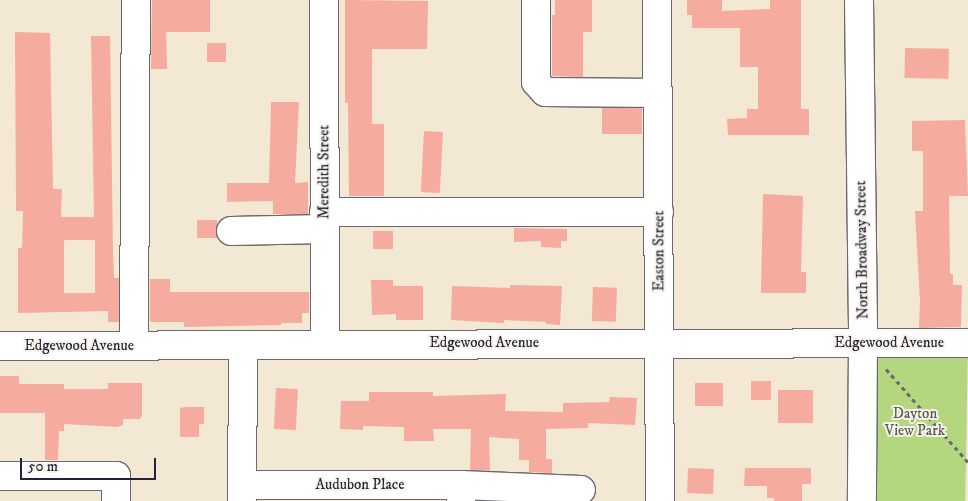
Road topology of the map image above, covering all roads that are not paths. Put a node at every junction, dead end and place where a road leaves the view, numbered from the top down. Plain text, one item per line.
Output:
1 (136, 0) edge
2 (324, 0) edge
3 (536, 0) edge
4 (657, 0) edge
5 (859, 0) edge
6 (658, 93) junction
7 (659, 212) junction
8 (325, 220) junction
9 (232, 231) dead end
10 (658, 342) junction
11 (863, 342) junction
12 (968, 343) edge
13 (325, 344) junction
14 (134, 345) junction
15 (243, 345) junction
16 (0, 346) edge
17 (0, 476) edge
18 (582, 490) dead end
19 (242, 493) edge
20 (461, 493) edge
21 (116, 501) edge
22 (660, 501) edge
23 (862, 501) edge

1 - 14 street
2 - 8 street, Meredith Street
3 - 6 street
4 - 6 street, Easton Street
5 - 11 street, North Broadway Street
6 - 7 street, Easton Street
7 - 8 street
7 - 10 street, Easton Street
8 - 9 street
8 - 13 street, Meredith Street
10 - 11 street, Edgewood Avenue
10 - 13 street, Edgewood Avenue
10 - 22 street, Easton Street
11 - 12 street, Edgewood Avenue
11 - 23 street, North Broadway Street
13 - 15 street, Edgewood Avenue
14 - 15 street, Edgewood Avenue
14 - 16 street, Edgewood Avenue
15 - 19 street
17 - 21 street
18 - 20 street, Audubon Place
19 - 20 street, Audubon Place

